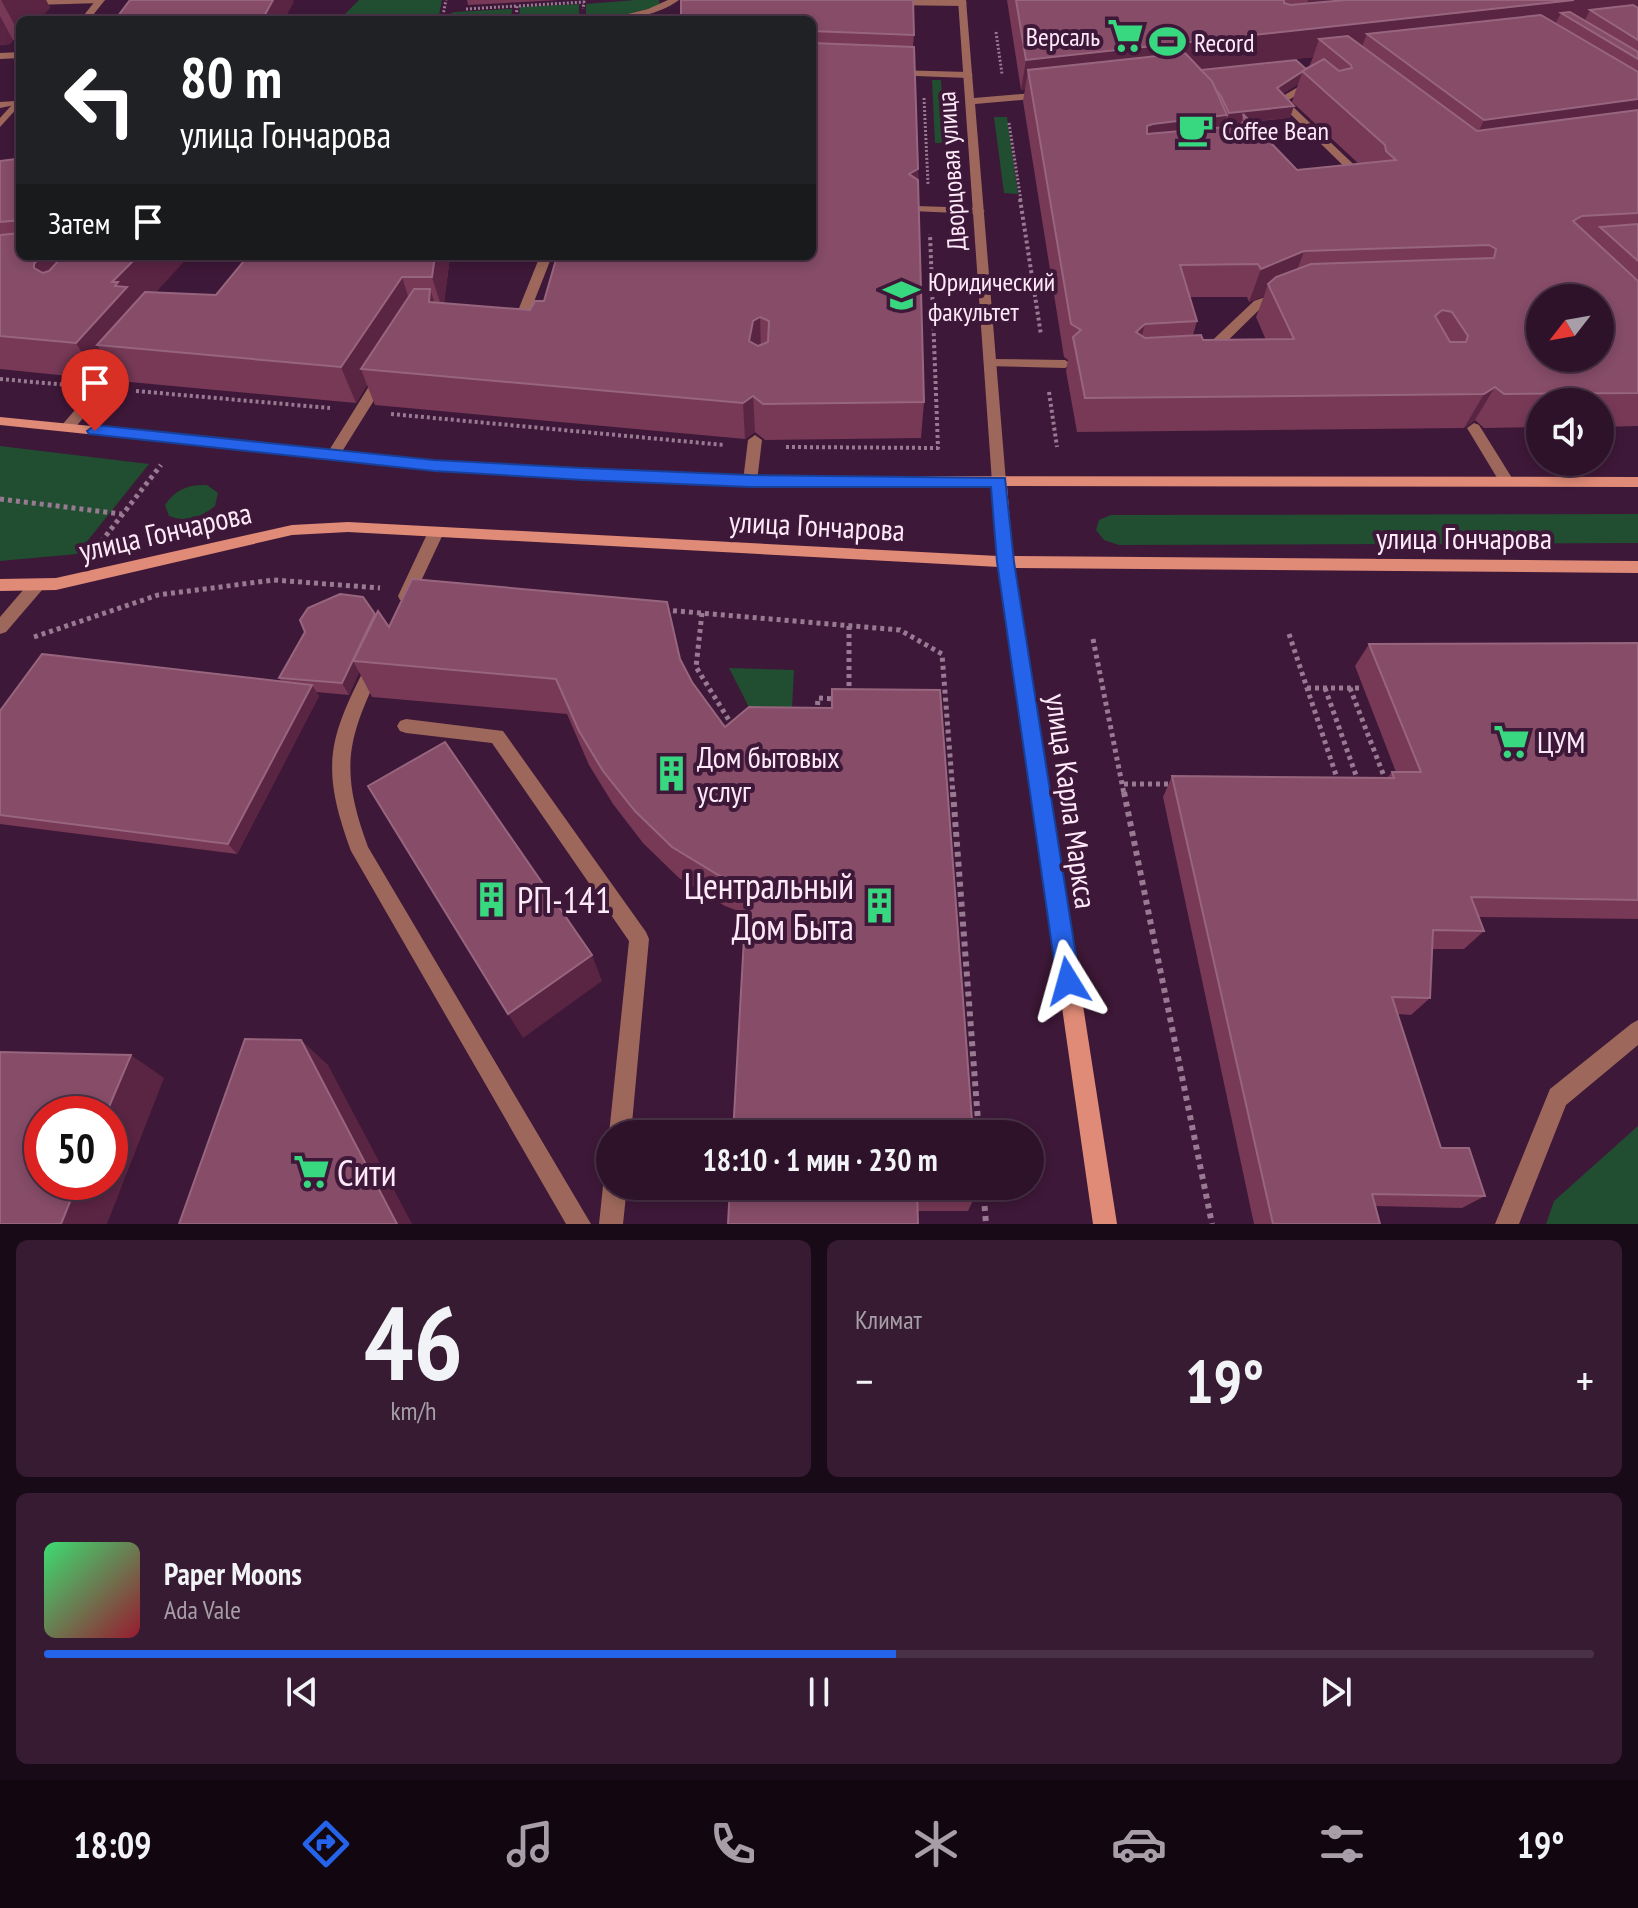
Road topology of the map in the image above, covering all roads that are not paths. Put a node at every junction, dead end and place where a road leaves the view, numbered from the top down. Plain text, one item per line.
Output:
1 (101, 0) edge
2 (675, 0) edge
3 (962, 1) edge
4 (0, 3) edge
5 (881, 3) edge
6 (87, 16) edge
7 (627, 16) edge
8 (887, 73) edge
9 (1305, 73) edge
10 (968, 75) junction
11 (1050, 94) edge
12 (970, 101) junction
13 (16, 104) edge
14 (0, 124) edge
15 (1366, 181) edge
16 (916, 209) edge
17 (979, 211) junction
18 (544, 260) edge
19 (1296, 290) edge
20 (506, 322) edge
21 (140, 343) edge
22 (1199, 361) edge
23 (990, 363) junction
24 (1065, 364) dead end
25 (388, 367) edge
26 (0, 421) edge
27 (67, 428) junction
28 (1474, 428) dead end
29 (754, 444) road end
30 (333, 455) junction
31 (750, 481) junction
32 (999, 482) junction
33 (1507, 482) junction
34 (1638, 482) edge
35 (436, 532) junction
36 (1006, 562) junction
37 (1638, 567) edge
38 (0, 585) edge
39 (36, 586) junction
40 (399, 612) edge
41 (0, 628) edge
42 (382, 649) edge
43 (406, 726) dead end
44 (1638, 1031) edge
45 (621, 1120) edge
46 (614, 1200) edge
47 (579, 1224) edge
48 (611, 1224) edge
49 (1105, 1224) edge
50 (1507, 1224) edge

1 - 4 street
1 - 6 street
2 - 7 street
3 - 5 street
3 - 10 street, Дворцовая улица
8 - 10 street
9 - 15 street
10 - 12 street, Дворцовая улица
11 - 12 street
12 - 17 street, Дворцовая улица
13 - 14 street
16 - 17 street
17 - 23 street, Дворцовая улица
18 - 20 street
19 - 22 street
21 - 27 street
23 - 24 street
23 - 32 street, Дворцовая улица
25 - 30 street
26 - 27 main road, улица Гончарова
27 - 30 main road, улица Гончарова
28 - 33 street
29 - 31 street
30 - 31 main road, улица Гончарова
31 - 32 main road, улица Гончарова
32 - 33 main road, улица Гончарова
32 - 36 main road, улица Карла Маркса
33 - 34 main road, улица Гончарова
35 - 36 main road, улица Гончарова
35 - 39 main road, улица Гончарова
35 - 40 street
36 - 37 main road, улица Гончарова
36 - 49 main road, улица Карла Маркса
38 - 39 main road, улица Гончарова
39 - 41 street
42 - 47 street
43 - 45 street
44 - 50 street
46 - 48 street

